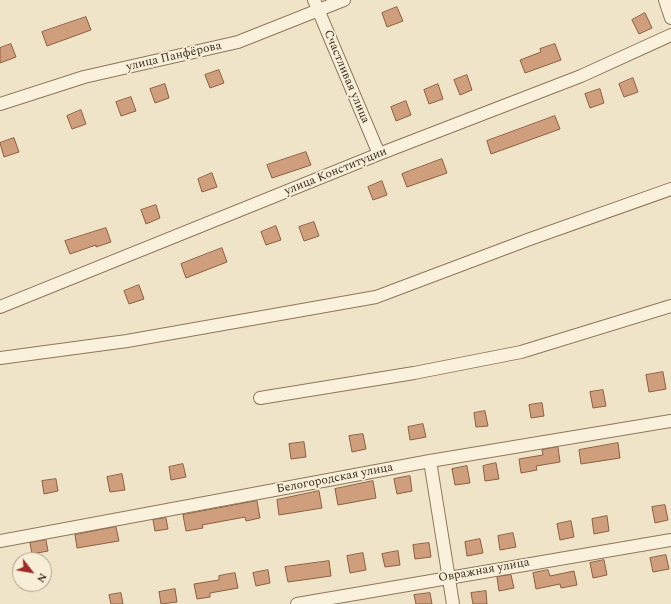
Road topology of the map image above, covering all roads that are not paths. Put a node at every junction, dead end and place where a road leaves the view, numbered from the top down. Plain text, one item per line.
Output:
1 (344, 0) edge
2 (665, 0) edge
3 (317, 5) edge
4 (671, 18) edge
5 (671, 35) edge
6 (0, 104) edge
7 (378, 154) junction
8 (671, 189) edge
9 (671, 306) edge
10 (0, 307) edge
11 (0, 358) edge
12 (260, 398) dead end
13 (671, 421) edge
14 (430, 461) junction
15 (671, 540) edge
16 (0, 541) edge
17 (449, 577) junction
18 (297, 604) edge
19 (453, 604) edge

1 - 3 street, улица Панфёрова
2 - 4 street
3 - 6 street, улица Панфёрова
3 - 7 street, Счастливая улица
5 - 7 street, улица Конституции
7 - 10 street, улица Конституции
8 - 11 street
9 - 12 street
13 - 14 street, Белогородская улица
14 - 16 street, Белогородская улица
14 - 17 street
15 - 17 street, Овражная улица
17 - 18 street, Овражная улица
17 - 19 street

